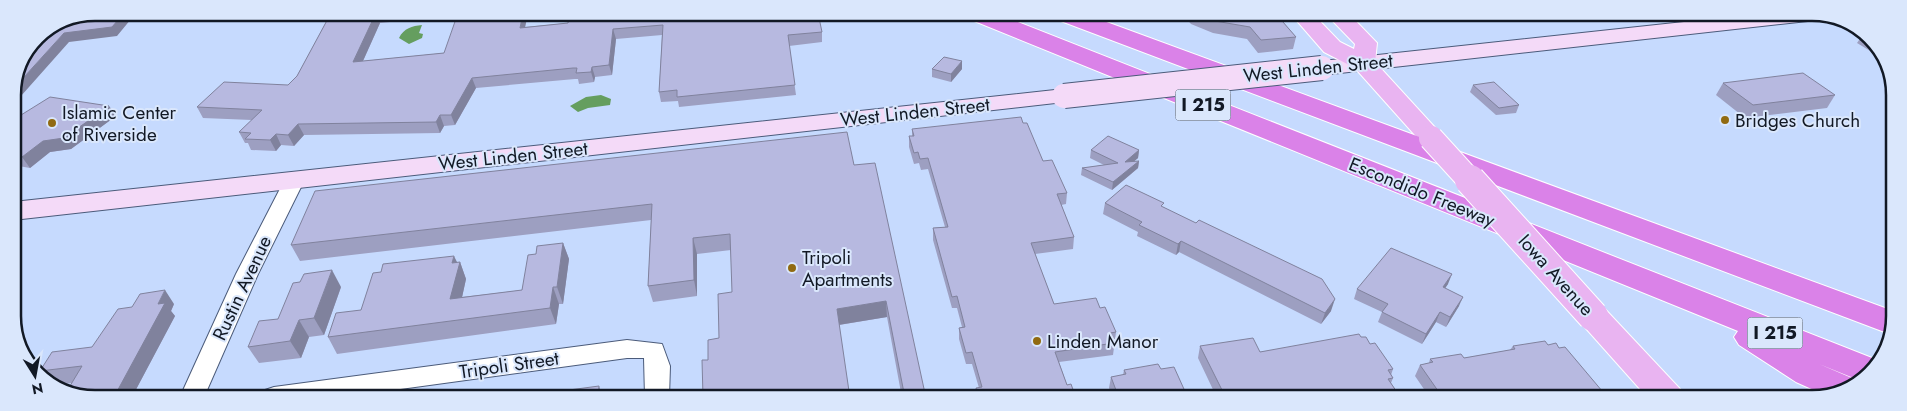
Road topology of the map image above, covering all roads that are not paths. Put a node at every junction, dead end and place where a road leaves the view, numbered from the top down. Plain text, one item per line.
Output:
1 (995, 21) edge
2 (1082, 21) edge
3 (1308, 21) edge
4 (1344, 21) edge
5 (1752, 21) edge
6 (1363, 63) junction
7 (294, 181) junction
8 (21, 210) edge
9 (1707, 254) junction
10 (1680, 295) junction
11 (1886, 313) edge
12 (1885, 320) edge
13 (1863, 369) edge
14 (1836, 385) edge
15 (195, 390) edge
16 (325, 390) edge
17 (657, 390) edge
18 (1661, 390) edge

1 - 10 highway, Escondido Freeway / I 215
2 - 9 highway, Escondido Freeway / I 215
3 - 6 main road, Iowa Avenue
4 - 6 main road
5 - 6 street, West Linden Street
6 - 7 street, West Linden Street, bridge
6 - 18 main road, Iowa Avenue, bridge
7 - 8 street, West Linden Street
7 - 15 street, Rustin Avenue
9 - 11 highway
9 - 12 highway, Escondido Freeway / I 215
10 - 13 highway, Escondido Freeway / I 215
10 - 14 highway
16 - 17 street, Tripoli Street

